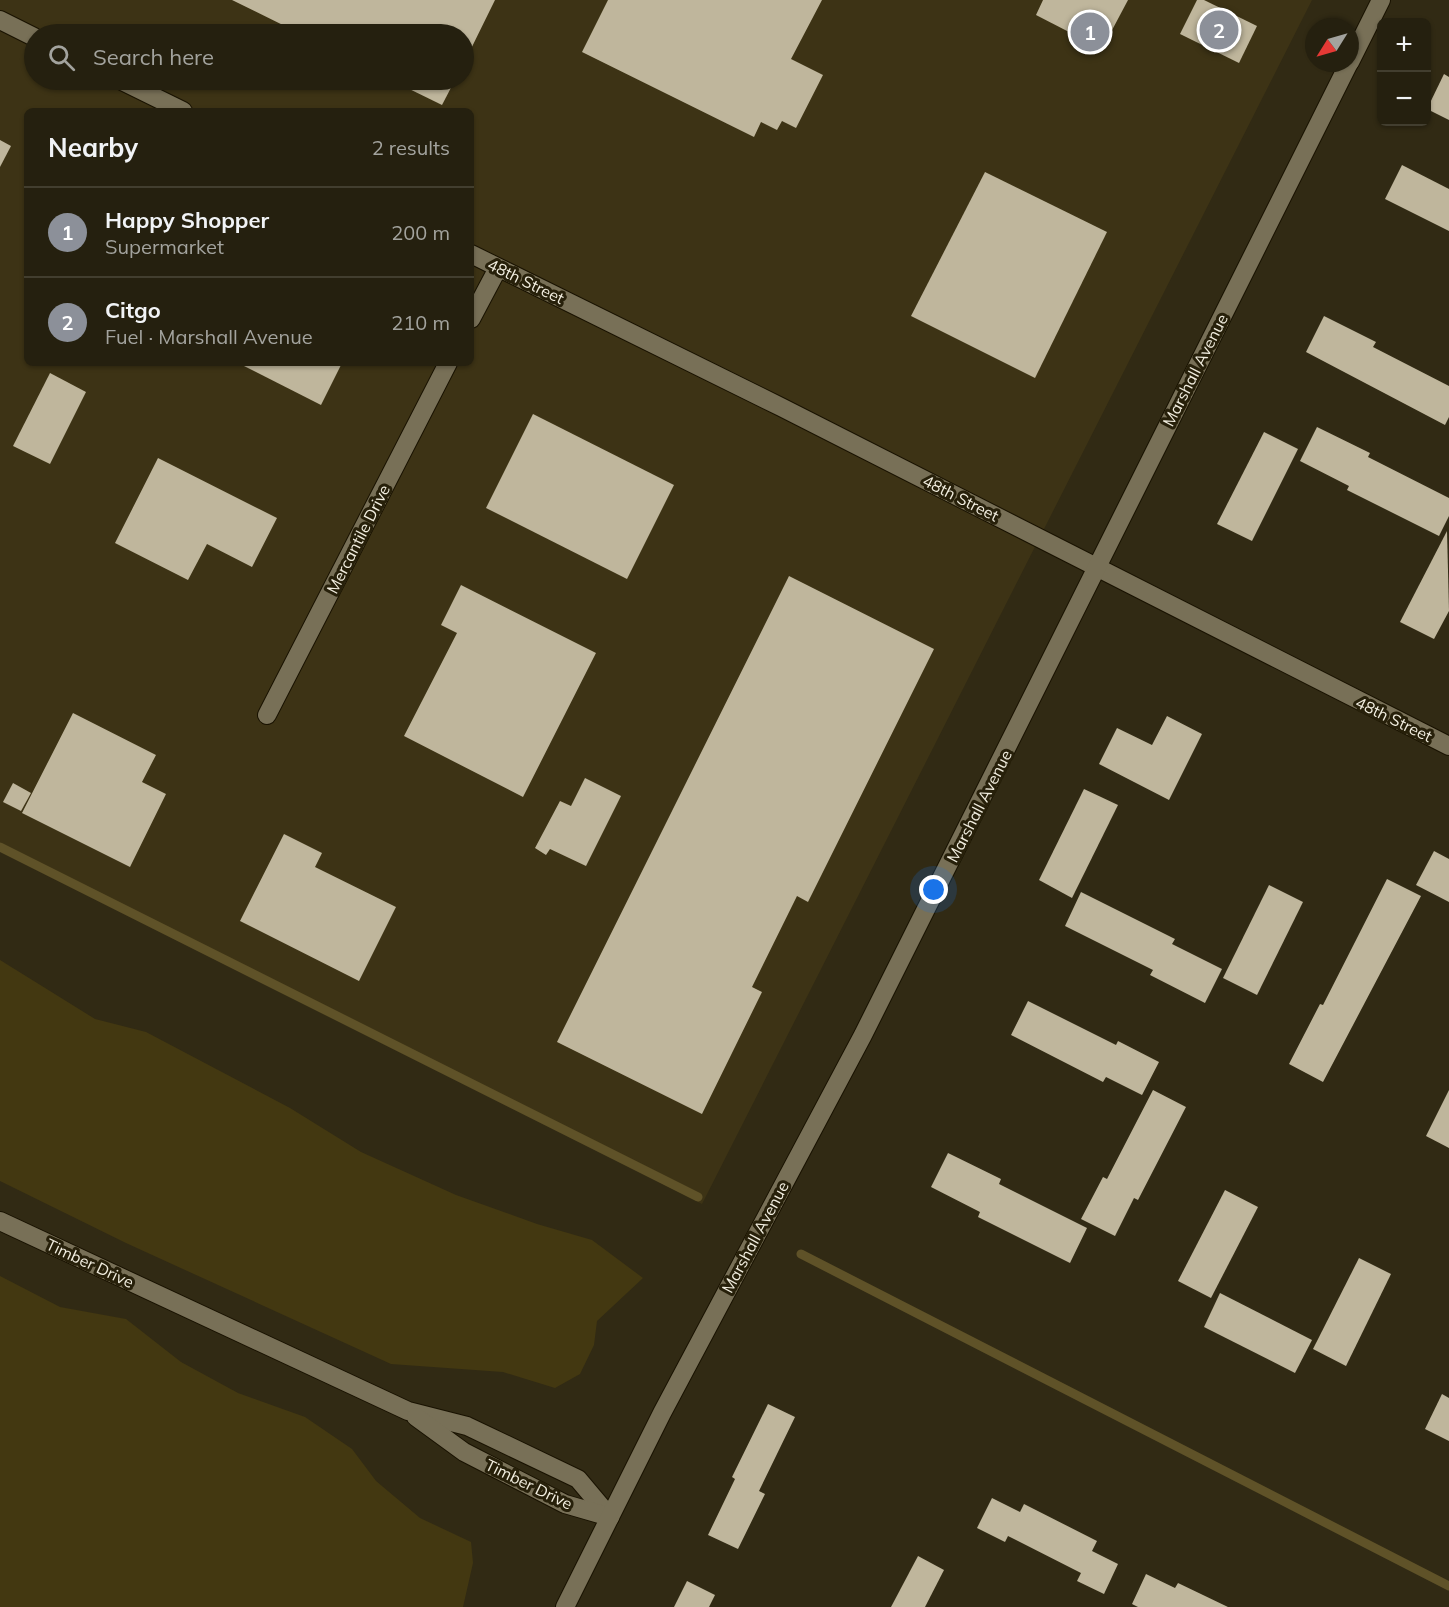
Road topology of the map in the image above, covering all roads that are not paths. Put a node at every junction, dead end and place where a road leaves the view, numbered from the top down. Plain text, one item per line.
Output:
1 (1380, 0) edge
2 (0, 20) edge
3 (24, 32) edge
4 (1359, 43) edge
5 (1345, 72) edge
6 (140, 90) edge
7 (177, 108) edge
8 (474, 256) edge
9 (498, 268) junction
10 (474, 313) edge
11 (446, 366) edge
12 (1095, 567) junction
13 (267, 715) dead end
14 (1449, 746) edge
15 (0, 1221) edge
16 (408, 1411) junction
17 (610, 1517) junction
18 (565, 1607) edge

1 - 4 street, Marshall Avenue
2 - 3 street
5 - 12 street, Marshall Avenue
6 - 7 street
8 - 9 street, 48th Street
9 - 10 street
9 - 12 street, 48th Street
11 - 13 street, Mercantile Drive
12 - 14 street, 48th Street
12 - 17 street, Marshall Avenue
15 - 16 street, Timber Drive
16 - 17 street, Timber Drive
16 - 17 street, Timber Drive
17 - 18 street, Marshall Avenue

